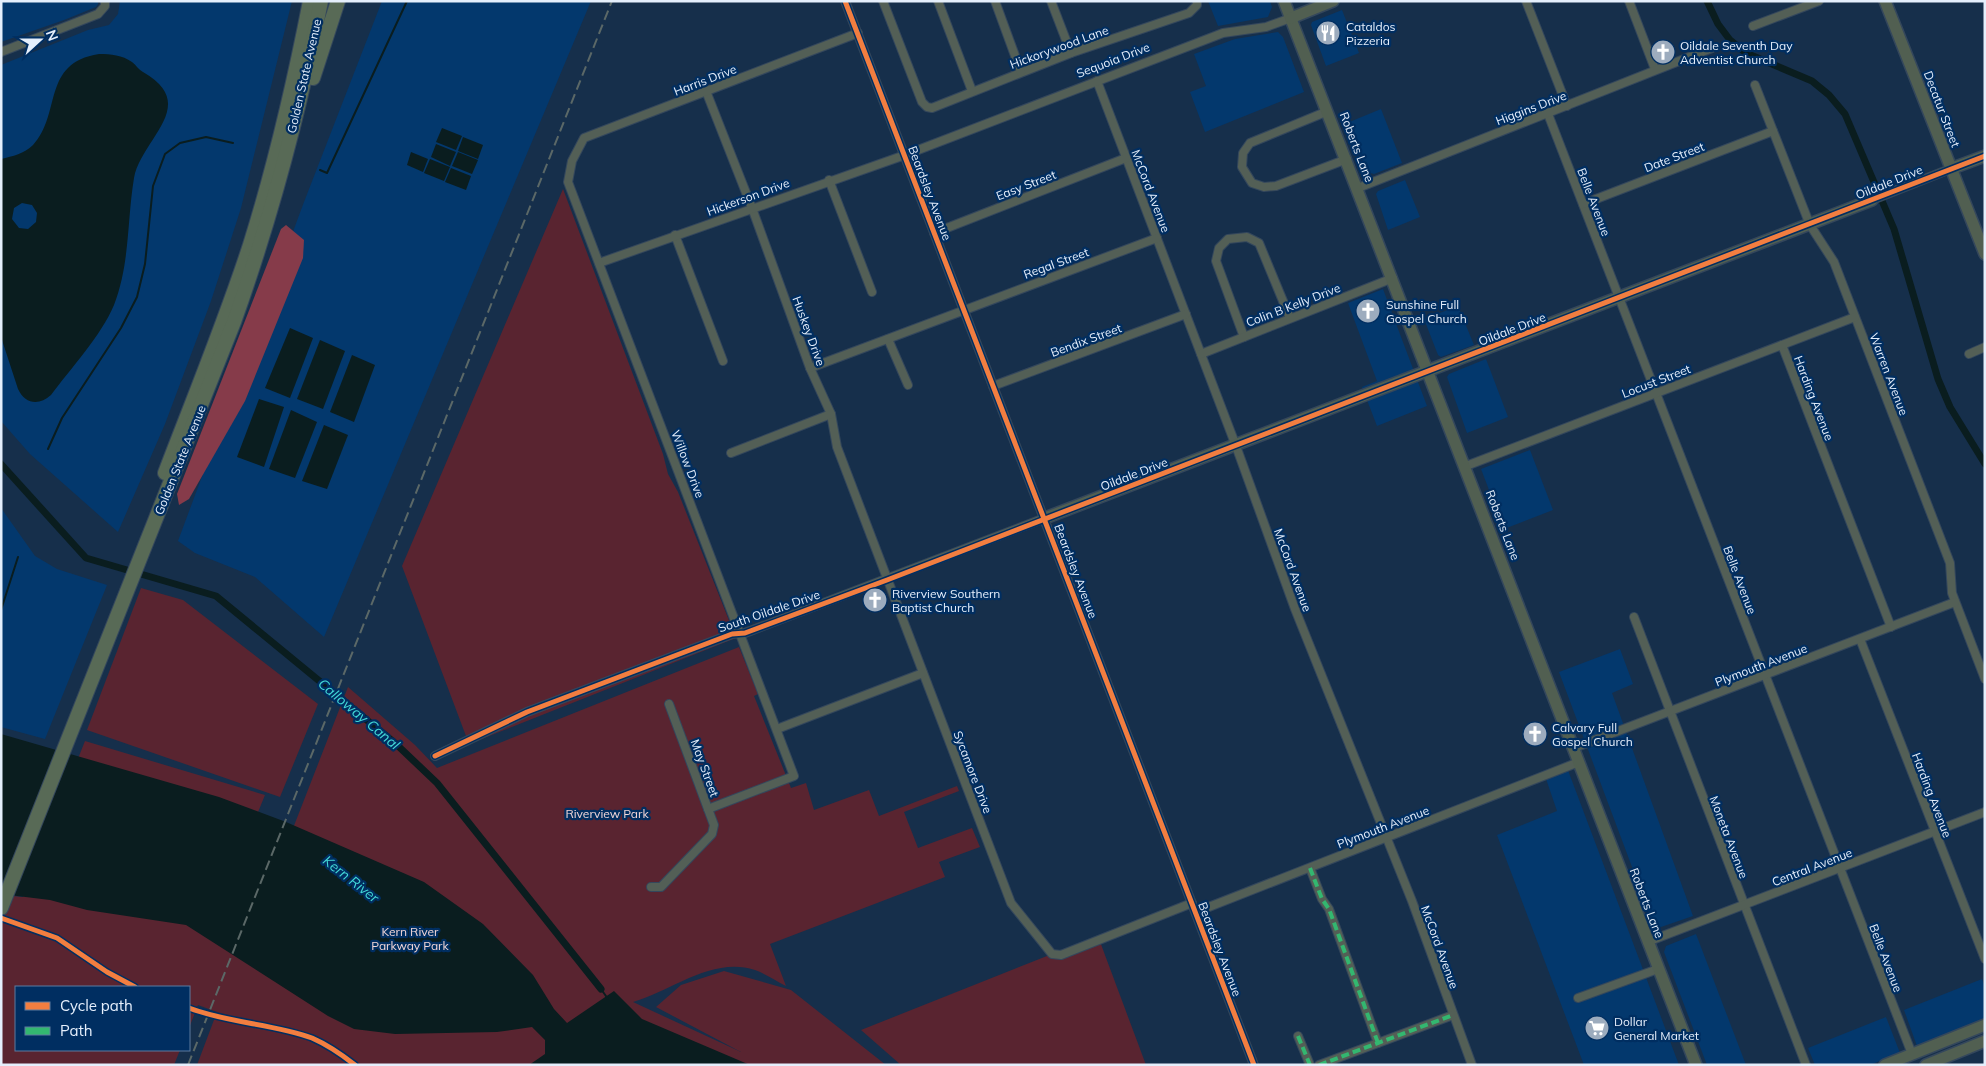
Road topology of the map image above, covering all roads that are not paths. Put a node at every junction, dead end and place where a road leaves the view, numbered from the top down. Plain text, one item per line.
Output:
1 (309, 1) edge
2 (321, 1) edge
3 (338, 1) edge
4 (845, 1) edge
5 (883, 1) edge
6 (938, 1) edge
7 (995, 1) edge
8 (1051, 1) edge
9 (1284, 1) edge
10 (1332, 1) edge
11 (1526, 1) edge
12 (1629, 1) edge
13 (1819, 1) edge
14 (1885, 1) edge
15 (1197, 3) edge
16 (105, 4) edge
17 (1291, 18) junction
18 (1753, 26) dead end
19 (858, 33) junction
20 (1712, 48) dead end
21 (1, 52) edge
22 (1071, 53) junction
23 (1655, 69) junction
24 (1022, 72) junction
25 (1097, 81) junction
26 (1755, 84) dead end
27 (706, 91) junction
28 (972, 91) junction
29 (1567, 106) junction
30 (1328, 111) junction
31 (1548, 114) junction
32 (1773, 131) junction
33 (288, 150) junction
34 (905, 155) junction
35 (1985, 156) edge
36 (1126, 158) junction
37 (1347, 159) junction
38 (572, 160) joint
39 (1950, 169) junction
40 (829, 180) junction
41 (1358, 188) junction
42 (1872, 200) joint
43 (1583, 204) junction
44 (752, 208) junction
45 (1810, 225) junction
46 (934, 233) junction
47 (676, 235) junction
48 (1157, 238) junction
49 (1985, 254) edge
50 (599, 263) junction
51 (1393, 278) junction
52 (872, 292) dead end
53 (1620, 298) junction
54 (963, 310) junction
55 (1186, 314) junction
56 (1855, 316) junction
57 (1290, 318) junction
58 (1244, 337) junction
59 (888, 339) junction
60 (1782, 345) junction
61 (1985, 347) edge
62 (1201, 354) junction
63 (1969, 354) dead end
64 (723, 361) dead end
65 (810, 368) junction
66 (1429, 371) junction
67 (908, 385) dead end
68 (993, 386) junction
69 (1656, 393) junction
70 (831, 414) junction
71 (1236, 446) junction
72 (731, 453) dead end
73 (1466, 466) junction
74 (1045, 518) junction
75 (138, 551) junction
76 (887, 580) junction
77 (1955, 602) junction
78 (1634, 617) dead end
79 (1891, 626) junction
80 (740, 633) junction
81 (1860, 638) junction
82 (923, 673) junction
83 (1764, 675) junction
84 (1985, 679) edge
85 (669, 704) dead end
86 (1669, 712) junction
87 (777, 729) junction
88 (61, 744) junction
89 (1574, 748) junction
90 (435, 756) dead end
91 (1579, 762) junction
92 (794, 776) joint
93 (708, 809) junction
94 (1985, 812) edge
95 (1934, 832) junction
96 (1385, 838) junction
97 (1310, 868) junction
98 (1839, 868) junction
99 (1, 882) edge
100 (651, 887) dead end
101 (1192, 903) junction
102 (1744, 905) junction
103 (1, 908) edge
104 (1196, 912) junction
105 (1647, 942) junction
106 (1985, 959) edge
107 (1658, 969) junction
108 (1578, 998) dead end
109 (1453, 1015) junction
110 (1985, 1025) edge
111 (1298, 1036) dead end
112 (1985, 1041) edge
113 (1378, 1043) junction
114 (1912, 1054) junction
115 (1694, 1063) edge
116 (1254, 1065) edge
117 (1310, 1065) edge
118 (1319, 1065) edge
119 (1472, 1065) edge
120 (1806, 1065) edge
121 (1885, 1065) edge
122 (1926, 1065) edge

1 - 75 highway, Golden State Avenue
2 - 33 highway, Golden State Avenue
3 - 33 highway
4 - 19 street, Beardsley Avenue
5 - 28 street, Hickorywood Lane
6 - 28 street
7 - 24 street
8 - 22 street
9 - 17 main road, Roberts Lane
10 - 17 main road, Sequoia Drive
11 - 29 street
12 - 23 street
13 - 18 street
14 - 39 main road, Decatur Street
15 - 22 street, Hickorywood Lane
16 - 21 street
17 - 25 street, Sequoia Drive
17 - 30 main road, Roberts Lane
19 - 27 street, Harris Drive
19 - 34 street, Beardsley Avenue
20 - 23 street, Higgins Drive
22 - 24 street, Hickorywood Lane
23 - 29 street, Higgins Drive
24 - 28 street, Hickorywood Lane
25 - 34 street, Sequoia Drive
25 - 36 street, McCord Avenue
26 - 32 street, Warren Avenue
27 - 38 street, Harris Drive
27 - 44 street, Huskey Drive
29 - 31 street, Higgins Drive
30 - 37 main road, Roberts Lane
30 - 37 street
31 - 41 street, Higgins Drive
31 - 43 street, Belle Avenue
32 - 43 street, Date Street
32 - 45 street, Warren Avenue
33 - 75 highway, Golden State Avenue
34 - 40 street, Hickerson Drive
34 - 46 street, Beardsley Avenue
35 - 39 main road, Oildale Drive
36 - 46 street, Easy Street
36 - 48 street, McCord Avenue
37 - 41 main road, Roberts Lane
38 - 50 street, Willow Drive
39 - 42 street, Oildale Drive
39 - 49 main road, Decatur Street
40 - 44 street, Hickerson Drive
40 - 52 street
41 - 51 main road, Roberts Lane
42 - 45 main road, Oildale Drive
43 - 53 street, Belle Avenue
44 - 47 street, Hickerson Drive
44 - 65 street, Huskey Drive
45 - 53 main road, Oildale Drive
45 - 56 street, Warren Avenue
46 - 54 street, Beardsley Avenue
47 - 50 street, Hickerson Drive
47 - 64 street
48 - 54 street, Regal Street
48 - 55 street, McCord Avenue
50 - 80 street, Willow Drive
51 - 57 street, Colin B Kelly Drive
51 - 66 main road, Roberts Lane
53 - 66 main road, Oildale Drive
53 - 69 street, Belle Avenue
54 - 59 street, Regal Street
54 - 68 street, Beardsley Avenue
55 - 62 street, McCord Avenue
55 - 68 street, Bendix Street
56 - 60 street, Locust Street
56 - 77 street, Warren Avenue
57 - 58 street, Colin B Kelly Drive
57 - 58 street
58 - 62 street, Colin B Kelly Drive
59 - 65 street, Regal Street
59 - 67 street
60 - 69 street, Locust Street
60 - 79 street, Harding Avenue
61 - 63 street
62 - 71 street, McCord Avenue
65 - 70 street, Huskey Drive
66 - 71 main road, Oildale Drive
66 - 73 main road, Roberts Lane
68 - 74 street, Beardsley Avenue
69 - 73 street, Locust Street
69 - 83 street, Belle Avenue
70 - 72 street
70 - 76 street, Huskey Drive
71 - 74 main road, Oildale Drive
71 - 96 street, McCord Avenue
73 - 89 main road, Roberts Lane
74 - 76 street, South Oildale Drive
74 - 101 street, Beardsley Avenue
75 - 88 highway, Golden State Avenue
76 - 80 street, South Oildale Drive
76 - 82 street, Sycamore Drive
77 - 79 street, Plymouth Avenue
77 - 84 street, Warren Avenue
78 - 86 street, Moneta Avenue
79 - 81 street, Plymouth Avenue
80 - 87 street, Willow Drive
80 - 90 street, South Oildale Drive
81 - 83 street, Plymouth Avenue
81 - 95 street, Harding Avenue
82 - 87 street
82 - 101 street, Sycamore Drive
83 - 86 street, Plymouth Avenue
83 - 98 street, Belle Avenue
85 - 93 street, May Street
86 - 89 street, Plymouth Avenue
86 - 102 street, Moneta Avenue
87 - 92 street, Willow Drive
88 - 99 highway, Golden State Avenue
88 - 103 highway, Golden State Avenue
89 - 91 main road, Roberts Lane
91 - 96 street, Plymouth Avenue
91 - 105 main road, Roberts Lane
92 - 93 street, May Street
93 - 100 street
94 - 95 street, Central Avenue
95 - 98 street, Central Avenue
95 - 106 street, Harding Avenue
96 - 97 street, Plymouth Avenue
96 - 109 street, McCord Avenue
97 - 104 street, Plymouth Avenue
97 - 113 street
98 - 102 street, Central Avenue
98 - 114 street, Belle Avenue
101 - 104 street, Beardsley Avenue
102 - 105 street, Central Avenue
102 - 120 street, Moneta Avenue
104 - 116 street, Beardsley Avenue
105 - 107 main road, Roberts Lane
107 - 108 street
107 - 115 main road, Roberts Lane
109 - 113 street
109 - 119 street, McCord Avenue
110 - 114 main road
111 - 117 street
112 - 122 main road
113 - 118 street
114 - 121 main road

